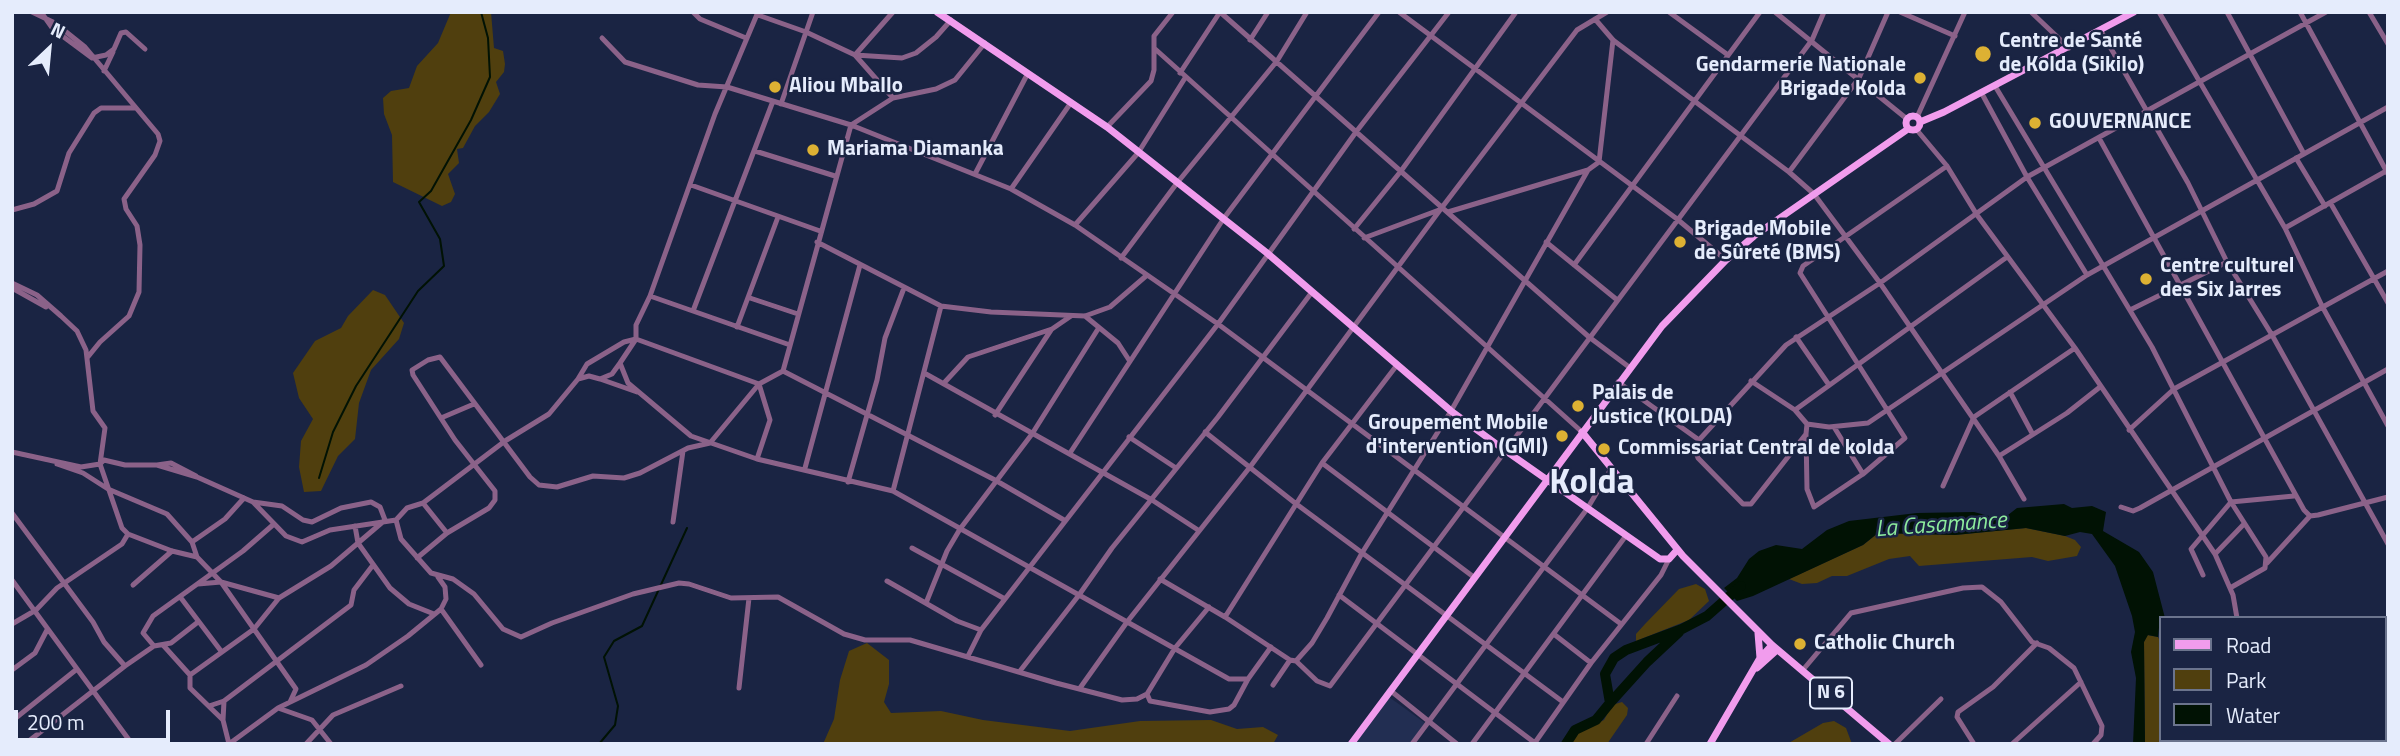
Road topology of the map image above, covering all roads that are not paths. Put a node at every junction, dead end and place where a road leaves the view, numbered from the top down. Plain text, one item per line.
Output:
1 (32, 12) edge
2 (693, 12) edge
3 (813, 12) edge
4 (893, 12) edge
5 (937, 12) edge
6 (1174, 12) edge
7 (1220, 12) edge
8 (1268, 12) edge
9 (1307, 12) edge
10 (1379, 12) edge
11 (1399, 12) edge
12 (1448, 12) edge
13 (1516, 12) edge
14 (1607, 12) edge
15 (1669, 12) edge
16 (1760, 12) edge
17 (1775, 12) edge
18 (1824, 12) edge
19 (1888, 12) edge
20 (1900, 12) edge
21 (1965, 12) edge
22 (2031, 12) edge
23 (2134, 12) edge
24 (2159, 12) edge
25 (2227, 12) edge
26 (2300, 12) edge
27 (2326, 12) edge
28 (2369, 12) edge
29 (758, 13) edge
30 (43, 15) edge
31 (1227, 15) edge
32 (1595, 19) junction
33 (951, 20) junction
34 (2306, 24) junction
35 (2101, 31) junction
36 (806, 32) junction
37 (1430, 37) junction
38 (1955, 37) junction
39 (602, 38) dead end
40 (746, 38) junction
41 (1250, 40) junction
42 (1613, 40) junction
43 (1812, 40) junction
44 (985, 43) junction
45 (2388, 44) edge
46 (1154, 48) junction
47 (2069, 48) junction
48 (114, 49) junction
49 (145, 49) dead end
50 (855, 55) junction
51 (1728, 55) junction
52 (2251, 56) junction
53 (92, 58) junction
54 (1277, 61) junction
55 (1474, 68) junction
56 (104, 71) junction
57 (1028, 74) junction
58 (1183, 75) junction
59 (1859, 78) junction
60 (2198, 83) junction
61 (1995, 86) junction
62 (727, 88) junction
63 (1981, 92) junction
64 (1316, 96) junction
65 (893, 98) junction
66 (773, 101) junction
67 (1694, 102) junction
68 (781, 104) junction
69 (1070, 104) junction
70 (1521, 104) junction
71 (2388, 107) edge
72 (135, 108) junction
73 (2146, 113) junction
74 (1230, 117) junction
75 (1907, 119) joint
76 (1915, 124) junction
77 (2360, 124) junction
78 (851, 125) junction
79 (1107, 127) junction
80 (2020, 130) junction
81 (1356, 132) junction
82 (1739, 135) junction
83 (2006, 138) junction
84 (2099, 138) junction
85 (755, 151) junction
86 (1138, 153) junction
87 (1271, 154) junction
88 (2304, 154) junction
89 (2296, 158) junction
90 (1599, 162) junction
91 (1947, 166) junction
92 (2044, 168) junction
93 (1588, 170) junction
94 (1401, 171) junction
95 (1789, 172) junction
96 (2387, 172) edge
97 (975, 174) junction
98 (835, 176) junction
99 (2027, 177) junction
100 (2255, 181) junction
101 (1177, 183) junction
102 (691, 185) junction
103 (1632, 186) junction
104 (1011, 189) junction
105 (1814, 194) junction
106 (1314, 195) junction
107 (734, 202) junction
108 (2328, 205) junction
109 (1441, 208) junction
110 (12, 210) edge
111 (2202, 211) junction
112 (1448, 212) junction
113 (1977, 215) junction
114 (778, 217) junction
115 (1224, 218) junction
116 (1677, 219) junction
117 (1075, 225) junction
118 (2285, 228) junction
119 (1354, 229) junction
120 (820, 231) junction
121 (1847, 237) junction
122 (2153, 237) junction
123 (1364, 238) junction
124 (817, 242) junction
125 (1546, 242) junction
126 (1267, 253) junction
127 (2007, 257) junction
128 (1121, 258) junction
129 (1726, 260) junction
130 (2227, 262) junction
131 (860, 265) junction
132 (1574, 265) junction
133 (2103, 265) junction
134 (1400, 268) junction
135 (2388, 271) edge
136 (2087, 275) junction
137 (1146, 276) junction
138 (1526, 278) junction
139 (2374, 279) junction
140 (1880, 283) junction
141 (2179, 284) junction
142 (12, 286) edge
143 (904, 288) junction
144 (1312, 292) junction
145 (1174, 294) junction
146 (650, 296) junction
147 (750, 299) junction
148 (1616, 299) junction
149 (2388, 303) edge
150 (2040, 305) junction
151 (941, 306) junction
152 (2322, 306) junction
153 (2130, 310) junction
154 (693, 311) junction
155 (798, 314) junction
156 (1072, 316) junction
157 (1085, 316) junction
158 (1828, 317) junction
159 (1218, 324) junction
160 (737, 327) junction
161 (1354, 328) junction
162 (1052, 329) junction
163 (1098, 329) junction
164 (1909, 330) junction
165 (2272, 335) junction
166 (1589, 337) junction
167 (1796, 337) junction
168 (636, 339) junction
169 (790, 345) junction
170 (1486, 347) junction
171 (2075, 348) junction
172 (1261, 356) junction
173 (87, 358) junction
174 (1129, 360) junction
175 (620, 363) junction
176 (2222, 363) junction
177 (1397, 365) junction
178 (1857, 366) junction
179 (1629, 367) junction
180 (2388, 369) edge
181 (783, 371) junction
182 (1941, 373) junction
183 (926, 374) junction
184 (578, 379) junction
185 (600, 379) junction
186 (1751, 381) junction
187 (1618, 382) junction
188 (2363, 382) junction
189 (944, 383) junction
190 (759, 384) junction
191 (1829, 385) junction
192 (2100, 387) junction
193 (2174, 389) junction
194 (1307, 391) junction
195 (636, 392) junction
196 (2010, 392) junction
197 (826, 393) junction
198 (1545, 396) junction
199 (474, 404) junction
200 (1795, 410) junction
201 (2313, 410) junction
202 (1451, 411) junction
203 (1889, 411) junction
204 (867, 415) junction
205 (995, 415) junction
206 (1974, 417) junction
207 (441, 418) junction
208 (1807, 424) junction
209 (1352, 425) junction
210 (2388, 426) edge
211 (1834, 427) junction
212 (2129, 430) junction
213 (1205, 432) junction
214 (1582, 432) junction
215 (2032, 433) junction
216 (1032, 434) junction
217 (1806, 434) junction
218 (910, 436) junction
219 (1129, 436) junction
220 (2266, 438) junction
221 (1699, 440) junction
222 (505, 441) junction
223 (710, 443) junction
224 (683, 451) junction
225 (1506, 451) junction
226 (12, 452) edge
227 (1070, 453) junction
228 (1999, 456) junction
229 (757, 458) junction
230 (44, 461) junction
231 (1322, 463) junction
232 (100, 464) junction
233 (475, 467) junction
234 (1250, 467) junction
235 (2215, 467) junction
236 (805, 468) junction
237 (1176, 468) junction
238 (1413, 469) junction
239 (1611, 469) junction
240 (1102, 473) junction
241 (1863, 474) junction
242 (1548, 479) junction
243 (995, 480) junction
244 (848, 482) junction
245 (1943, 486) dead end
246 (108, 489) junction
247 (894, 491) junction
248 (2170, 492) junction
249 (2294, 496) junction
250 (2388, 497) edge
251 (244, 498) junction
252 (2024, 499) dead end
253 (1152, 500) junction
254 (253, 502) junction
255 (2231, 502) junction
256 (2366, 502) junction
257 (424, 503) junction
258 (1295, 503) junction
259 (2121, 507) dead end
260 (1464, 508) junction
261 (1587, 509) junction
262 (1388, 512) junction
263 (12, 513) edge
264 (2310, 516) junction
265 (385, 520) junction
266 (396, 520) junction
267 (1064, 520) junction
268 (673, 522) dead end
269 (274, 524) junction
270 (2243, 525) junction
271 (355, 526) junction
272 (960, 529) junction
273 (1198, 530) junction
274 (447, 533) junction
275 (128, 534) junction
276 (2201, 536) junction
277 (1625, 537) junction
278 (1506, 539) junction
279 (192, 542) junction
280 (358, 543) junction
281 (2388, 544) edge
282 (1434, 546) junction
283 (912, 548) dead end
284 (1677, 550) junction
285 (172, 551) junction
286 (1362, 553) junction
287 (2215, 554) junction
288 (197, 558) junction
289 (417, 558) junction
290 (1670, 559) junction
291 (942, 563) junction
292 (2267, 563) junction
293 (373, 565) junction
294 (1031, 568) junction
295 (1545, 568) junction
296 (211, 572) junction
297 (2203, 575) dead end
298 (438, 577) junction
299 (1475, 578) junction
300 (1160, 579) junction
301 (12, 580) edge
302 (887, 581) dead end
303 (221, 582) junction
304 (64, 584) junction
305 (198, 584) junction
306 (133, 585) dead end
307 (1405, 586) junction
308 (2230, 588) junction
309 (1339, 595) junction
310 (1079, 596) junction
311 (1583, 596) junction
312 (181, 598) junction
313 (279, 598) junction
314 (749, 598) junction
315 (1005, 599) junction
316 (926, 603) junction
317 (1209, 607) junction
318 (441, 609) junction
319 (36, 610) junction
320 (434, 614) junction
321 (1447, 616) junction
322 (2237, 616) edge
323 (1225, 617) junction
324 (198, 622) junction
325 (1127, 622) junction
326 (12, 624) edge
327 (1621, 624) junction
328 (1378, 625) junction
329 (254, 629) junction
330 (47, 630) junction
331 (981, 630) junction
332 (1758, 633) junction
333 (1555, 635) junction
334 (2037, 643) junction
335 (163, 645) junction
336 (154, 646) junction
337 (1487, 646) junction
338 (1270, 647) junction
339 (1174, 648) junction
340 (1774, 648) junction
341 (221, 651) junction
342 (1419, 655) junction
343 (968, 656) junction
344 (1760, 658) junction
345 (275, 661) junction
346 (1293, 661) junction
347 (1591, 663) junction
348 (481, 665) dead end
349 (125, 666) junction
350 (77, 668) junction
351 (1757, 668) junction
352 (12, 670) edge
353 (1020, 671) junction
354 (1802, 671) junction
355 (1523, 673) junction
356 (190, 675) junction
357 (1248, 678) junction
358 (2081, 682) junction
359 (1459, 684) junction
360 (1273, 685) dead end
361 (401, 686) dead end
362 (739, 688) dead end
363 (1080, 688) junction
364 (1391, 691) junction
365 (94, 692) junction
366 (1147, 694) junction
367 (1677, 696) dead end
368 (1941, 699) dead end
369 (224, 701) junction
370 (290, 702) junction
371 (1563, 702) junction
372 (209, 705) junction
373 (278, 708) junction
374 (1497, 712) junction
375 (223, 720) junction
376 (12, 721) edge
377 (1428, 722) junction
378 (320, 727) junction
379 (34, 738) junction
380 (1535, 743) edge
381 (25, 744) edge
382 (38, 744) edge
383 (132, 744) edge
384 (306, 744) edge
385 (331, 744) edge
386 (1351, 744) edge
387 (1412, 744) edge
388 (1457, 744) edge
389 (1472, 744) edge
390 (1646, 744) edge
391 (1710, 744) edge
392 (1889, 744) edge
393 (1895, 744) edge
394 (1974, 744) edge
395 (2012, 744) edge
396 (2093, 744) edge

1 - 30 street
2 - 40 street
3 - 36 street
4 - 50 street
5 - 33 main road
6 - 46 street
7 - 31 street
7 - 58 street
8 - 41 street
9 - 54 street
10 - 64 street
11 - 37 street
12 - 37 street
13 - 55 street
14 - 32 street
15 - 51 street
16 - 51 street
17 - 43 street
18 - 43 street
19 - 59 street
20 - 38 street
21 - 38 street
22 - 47 street
23 - 35 main road
24 - 60 street
25 - 52 street
26 - 34 street
27 - 34 street
28 - 45 street
29 - 36 street
29 - 40 street
30 - 53 street
31 - 41 street
32 - 42 street
32 - 70 street
33 - 44 main road
33 - 50 street
34 - 52 street
34 - 77 street
35 - 47 main road
35 - 73 street
36 - 50 street
36 - 68 street
37 - 55 street
37 - 81 street
38 - 76 street
39 - 62 street
40 - 62 street
41 - 54 street
42 - 67 street
42 - 90 street
43 - 59 street
43 - 82 street
44 - 57 main road
44 - 65 street
46 - 58 street
46 - 79 street
47 - 61 main road
48 - 49 street
48 - 53 street
48 - 56 street
50 - 65 street
51 - 67 street
52 - 60 street
52 - 88 street
53 - 56 street
54 - 64 street
54 - 74 street
55 - 70 street
55 - 94 street
56 - 72 street
57 - 69 main road
57 - 97 street
58 - 74 street
58 - 86 street
59 - 75 street
59 - 95 street
60 - 73 street
60 - 100 street
61 - 63 main road
61 - 80 street
62 - 66 street
62 - 102 street
63 - 76 main road
63 - 83 street
64 - 81 street
64 - 87 street
65 - 78 street
66 - 68 street
66 - 85 street
67 - 82 street
67 - 103 street
68 - 78 street
69 - 79 main road
69 - 104 street
70 - 90 street
70 - 109 street
71 - 77 street
72 - 110 street
72 - 173 street
73 - 84 street
73 - 111 street
74 - 87 street
74 - 101 street
75 - 76 main road
76 - 91 street
76 - 105 main road
77 - 88 street
77 - 96 street
78 - 97 street
78 - 98 street
79 - 86 main road
80 - 83 street
80 - 92 street
81 - 94 street
81 - 106 street
82 - 95 street
82 - 116 street
83 - 99 street
84 - 92 street
84 - 122 street
85 - 98 street
85 - 107 street
86 - 101 main road
86 - 117 street
87 - 106 street
87 - 115 street
88 - 89 street
89 - 100 street
89 - 108 street
90 - 93 street
90 - 103 street
91 - 113 street
91 - 121 street
92 - 99 street
92 - 133 street
93 - 112 street
93 - 125 street
94 - 109 street
94 - 119 street
95 - 105 street
96 - 108 street
97 - 104 street
98 - 120 street
99 - 113 street
99 - 136 street
100 - 111 street
100 - 118 street
101 - 115 main road
101 - 128 street
102 - 107 street
102 - 146 street
103 - 116 street
103 - 132 street
104 - 117 street
105 - 121 street
105 - 129 main road
106 - 119 street
106 - 126 street
107 - 114 street
107 - 154 street
108 - 118 street
108 - 139 street
109 - 112 street
109 - 123 street
109 - 134 street
111 - 122 street
111 - 130 street
112 - 138 street
113 - 127 street
113 - 140 street
114 - 120 street
114 - 147 street
115 - 126 main road
115 - 145 street
116 - 129 street
116 - 148 street
117 - 128 street
118 - 152 street
119 - 123 street
120 - 124 street
121 - 140 street
121 - 158 street
122 - 133 street
122 - 141 street
123 - 134 street
124 - 131 street
124 - 155 street
125 - 132 street
125 - 138 street
126 - 144 main road
126 - 159 street
127 - 150 street
127 - 164 street
128 - 137 street
129 - 179 main road
130 - 141 street
130 - 165 street
131 - 143 street
131 - 197 street
132 - 148 street
133 - 136 street
133 - 153 street
134 - 161 street
134 - 170 street
135 - 139 street
136 - 150 street
137 - 145 street
137 - 157 street
138 - 166 street
138 - 170 street
139 - 149 street
139 - 152 street
140 - 158 street
140 - 164 street
141 - 153 street
141 - 176 street
142 - 173 street
143 - 151 street
143 - 204 street
144 - 161 main road
144 - 172 street
145 - 159 street
145 - 174 street
146 - 154 street
146 - 168 street
147 - 155 street
147 - 160 street
148 - 166 street
150 - 171 street
150 - 182 street
151 - 156 street
151 - 183 street
152 - 165 street
152 - 188 street
153 - 193 street
154 - 160 street
155 - 169 street
156 - 157 street
156 - 162 street
157 - 163 street
158 - 167 street
158 - 178 street
159 - 172 street
159 - 219 street
160 - 169 street
161 - 177 main road
161 - 194 street
162 - 189 street
162 - 205 street
163 - 174 street
163 - 216 street
164 - 178 street
164 - 182 street
165 - 176 street
165 - 201 street
166 - 179 street
166 - 198 street
167 - 186 street
167 - 191 street
168 - 175 street
168 - 184 street
168 - 190 street
169 - 181 street
170 - 198 street
170 - 202 street
171 - 192 street
171 - 196 street
172 - 194 street
172 - 213 street
173 - 232 street
174 - 227 street
175 - 185 street
175 - 195 street
176 - 193 street
176 - 220 street
177 - 202 main road
177 - 209 street
178 - 191 street
178 - 203 street
179 - 187 main road
180 - 188 street
181 - 190 street
181 - 197 street
182 - 203 street
182 - 206 street
183 - 189 street
183 - 218 street
184 - 185 street
184 - 222 street
185 - 195 street
186 - 200 street
186 - 221 street
187 - 214 main road
187 - 221 street
188 - 201 street
188 - 210 street
189 - 205 street
190 - 223 street
190 - 229 street
191 - 200 street
192 - 212 street
192 - 215 street
193 - 212 street
193 - 235 street
194 - 209 street
194 - 234 street
195 - 223 street
196 - 206 street
196 - 215 street
197 - 204 street
197 - 236 street
198 - 214 street
198 - 225 street
199 - 207 street
199 - 207 street
199 - 222 street
200 - 208 street
201 - 220 street
201 - 256 street
202 - 225 main road
202 - 238 street
203 - 211 street
203 - 241 street
204 - 218 street
204 - 244 street
205 - 216 street
206 - 228 street
206 - 245 street
207 - 233 street
208 - 211 street
208 - 217 street
209 - 231 street
209 - 238 street
211 - 241 street
212 - 248 street
213 - 234 street
213 - 237 street
214 - 239 main road
214 - 242 main road
215 - 228 street
216 - 227 street
216 - 243 street
217 - 221 street
217 - 241 street
218 - 243 street
218 - 247 street
219 - 237 street
219 - 240 street
220 - 235 street
220 - 249 street
222 - 224 street
222 - 233 street
223 - 224 street
223 - 229 street
224 - 268 street
225 - 242 main road
225 - 260 street
226 - 230 street
227 - 240 street
228 - 252 street
229 - 236 street
230 - 232 street
230 - 246 street
231 - 258 street
231 - 262 street
232 - 246 street
232 - 251 street
233 - 257 street
233 - 274 street
234 - 258 street
234 - 273 street
235 - 248 street
235 - 255 street
236 - 244 street
237 - 253 street
238 - 260 street
238 - 262 street
239 - 261 street
239 - 284 main road
240 - 253 street
240 - 267 street
242 - 261 main road
242 - 278 main road
243 - 267 street
243 - 272 street
244 - 247 street
246 - 275 street
246 - 279 street
247 - 272 street
248 - 259 street
248 - 276 street
249 - 255 street
249 - 264 street
250 - 256 street
251 - 254 street
251 - 279 street
253 - 273 street
253 - 310 street
254 - 265 street
254 - 269 street
255 - 270 street
255 - 276 street
256 - 264 street
256 - 281 street
257 - 266 street
257 - 274 street
258 - 286 street
258 - 323 street
260 - 278 street
260 - 282 street
261 - 277 main road
261 - 295 street
262 - 282 street
262 - 286 street
263 - 304 street
264 - 292 street
265 - 266 street
265 - 271 street
265 - 280 street
266 - 289 street
267 - 294 street
269 - 271 street
269 - 296 street
270 - 287 street
270 - 292 street
271 - 280 street
272 - 291 street
272 - 294 street
273 - 300 street
274 - 289 street
275 - 285 street
275 - 304 street
276 - 287 street
276 - 297 street
277 - 290 main road
277 - 311 street
278 - 295 street
278 - 299 main road
279 - 288 street
280 - 293 street
280 - 313 street
282 - 299 street
282 - 307 street
283 - 291 street
284 - 290 main road
284 - 332 main road
285 - 288 street
285 - 306 street
286 - 307 street
286 - 309 street
287 - 308 street
288 - 296 street
289 - 298 street
290 - 327 street
291 - 315 street
291 - 316 street
292 - 308 street
293 - 320 street
293 - 345 street
294 - 310 street
294 - 315 street
295 - 311 street
295 - 337 street
296 - 303 street
296 - 305 street
298 - 314 street
298 - 318 street
299 - 321 main road
300 - 317 street
300 - 325 street
301 - 319 street
302 - 316 street
303 - 305 street
303 - 313 street
303 - 329 street
304 - 319 street
304 - 349 street
305 - 312 street
307 - 321 street
307 - 328 street
308 - 322 street
309 - 328 street
309 - 346 street
310 - 325 street
310 - 353 street
311 - 327 street
311 - 333 street
312 - 324 street
312 - 336 street
313 - 329 street
314 - 343 street
314 - 362 street
315 - 331 street
316 - 331 street
317 - 323 street
317 - 339 street
318 - 320 street
318 - 348 street
319 - 326 street
319 - 330 street
320 - 370 street
321 - 337 street
321 - 342 main road
323 - 338 street
324 - 335 street
324 - 341 street
325 - 339 street
325 - 363 street
327 - 347 street
328 - 342 street
328 - 346 street
329 - 341 street
329 - 345 street
330 - 350 street
330 - 352 street
331 - 343 street
332 - 340 main road
332 - 344 main road
333 - 347 street
333 - 355 street
334 - 354 street
334 - 358 street
334 - 394 street
335 - 336 street
335 - 356 street
336 - 349 street
337 - 355 street
337 - 359 street
338 - 346 street
338 - 357 street
339 - 357 street
339 - 366 street
340 - 344 main road
340 - 351 main road
340 - 354 main road, N 6
341 - 356 street
342 - 359 street
342 - 364 main road
343 - 353 street
344 - 351 main road
345 - 369 street
345 - 370 street
346 - 360 street
347 - 371 street
349 - 365 street
350 - 365 street
350 - 376 street
351 - 391 main road
353 - 363 street
354 - 392 main road, N 6
355 - 371 street
355 - 374 street
356 - 372 street
357 - 366 street
358 - 395 street
358 - 396 street
359 - 374 street
359 - 377 street
361 - 378 street
363 - 366 street
364 - 377 street
364 - 386 main road
365 - 379 street
365 - 383 street
367 - 390 street
368 - 393 street
369 - 372 street
369 - 375 street
370 - 373 street
371 - 380 street
372 - 375 street
373 - 375 street
373 - 378 street
374 - 380 street
374 - 389 street
377 - 387 street
377 - 388 street
378 - 384 street
378 - 385 street
379 - 381 street
379 - 382 street

